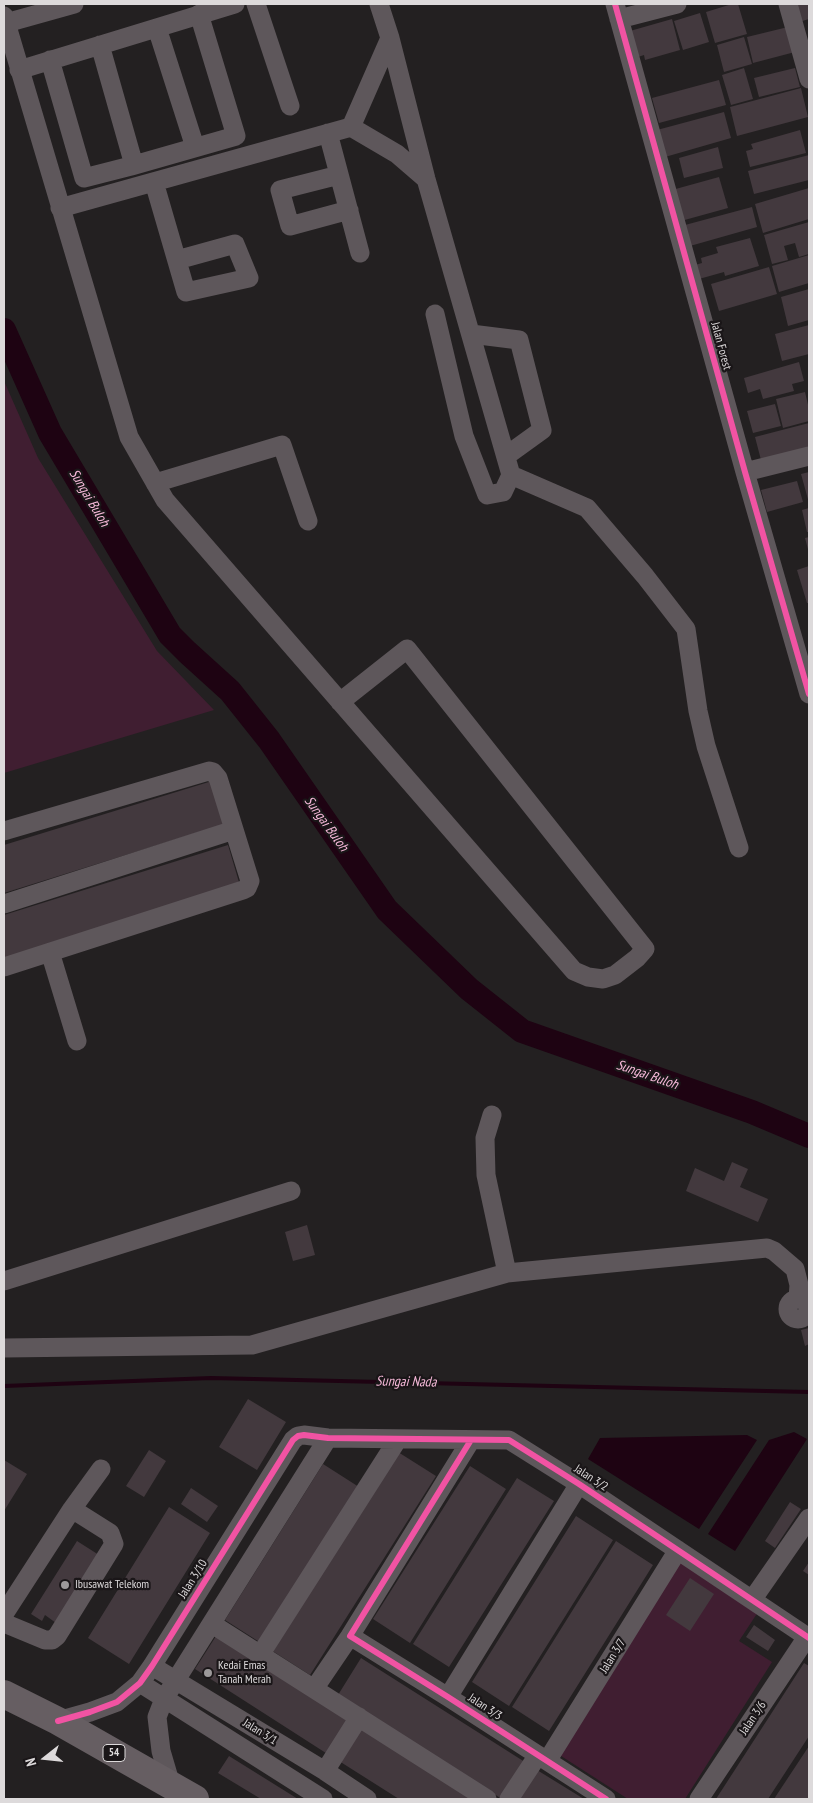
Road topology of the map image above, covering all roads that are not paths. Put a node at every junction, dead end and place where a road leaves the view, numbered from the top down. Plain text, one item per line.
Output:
1 (235, 4) edge
2 (256, 4) edge
3 (379, 4) edge
4 (677, 4) edge
5 (788, 4) edge
6 (67, 5) edge
7 (617, 11) edge
8 (199, 14) junction
9 (5, 20) edge
10 (157, 28) junction
11 (390, 38) junction
12 (100, 45) junction
13 (50, 60) junction
14 (20, 70) junction
15 (809, 79) edge
16 (290, 106) dead end
17 (350, 127) junction
18 (328, 134) junction
19 (194, 148) junction
20 (132, 166) junction
21 (339, 176) junction
22 (426, 179) junction
23 (154, 182) junction
24 (60, 208) junction
25 (349, 210) junction
26 (360, 253) dead end
27 (177, 260) dead end
28 (435, 314) dead end
29 (471, 334) junction
30 (506, 456) junction
31 (809, 456) edge
32 (745, 472) junction
33 (511, 475) junction
34 (155, 483) junction
35 (308, 520) dead end
36 (809, 694) edge
37 (340, 702) junction
38 (234, 830) junction
39 (4, 831) edge
40 (739, 848) dead end
41 (4, 904) edge
42 (50, 952) junction
43 (4, 967) edge
44 (77, 1041) dead end
45 (492, 1115) dead end
46 (291, 1191) dead end
47 (507, 1273) junction
48 (4, 1281) edge
49 (798, 1299) dead end
50 (4, 1348) edge
51 (328, 1438) junction
52 (398, 1439) junction
53 (471, 1440) junction
54 (101, 1469) dead end
55 (579, 1484) junction
56 (72, 1508) junction
57 (809, 1518) edge
58 (678, 1550) junction
59 (752, 1600) junction
60 (4, 1614) edge
61 (4, 1622) edge
62 (212, 1624) junction
63 (350, 1636) junction
64 (808, 1637) edge
65 (260, 1655) junction
66 (152, 1666) junction
67 (177, 1680) junction
68 (140, 1683) junction
69 (314, 1689) junction
70 (4, 1694) edge
71 (448, 1697) junction
72 (164, 1699) junction
73 (359, 1717) junction
74 (58, 1721) junction
75 (543, 1758) junction
76 (324, 1771) junction
77 (171, 1784) junction
78 (195, 1799) edge
79 (323, 1799) edge
80 (367, 1799) edge
81 (487, 1799) edge
82 (509, 1799) edge
83 (606, 1799) edge
84 (699, 1799) edge

1 - 8 street
2 - 16 street
3 - 11 street
4 - 7 street
5 - 15 street
6 - 9 street
7 - 32 street, Jalan Forest
8 - 10 street
8 - 19 street
9 - 14 street
10 - 12 street
10 - 19 street
11 - 17 street
11 - 22 street
12 - 13 street
12 - 20 street
13 - 14 street
13 - 20 street
14 - 24 street
17 - 18 street
17 - 22 street
18 - 21 street
18 - 23 street
19 - 20 street
21 - 25 street
21 - 25 street
22 - 29 street
23 - 24 street
23 - 27 street
24 - 34 street
25 - 26 street
28 - 33 street
29 - 30 street
29 - 30 street
30 - 33 street
31 - 32 street
32 - 36 street, Jalan Forest
33 - 40 street
34 - 35 street
34 - 37 street
37 - 37 street
38 - 39 street
38 - 41 street
38 - 42 street
42 - 43 street
42 - 44 street
45 - 47 street
46 - 48 street
47 - 49 street
47 - 50 street
51 - 52 street, Jalan 3/2
51 - 62 street
51 - 66 street, Jalan 3/10
52 - 53 street, Jalan 3/2
52 - 65 street
53 - 55 street, Jalan 3/2
53 - 63 street
54 - 56 street
55 - 58 street, Jalan 3/2
55 - 71 street
56 - 60 street
56 - 61 street
57 - 59 street
58 - 59 street, Jalan 3/2
58 - 75 street, Jalan 3/7
59 - 64 street, Jalan 3/2
62 - 65 street
62 - 67 street
63 - 69 street
63 - 71 street, Jalan 3/3
64 - 84 street, Jalan 3/6
65 - 69 street
66 - 67 street, Jalan 3/1
66 - 68 street, Jalan 3/10
67 - 72 street
67 - 76 street, Jalan 3/1
68 - 72 street, Jalan 3/1
68 - 74 street, Jalan 3/10
69 - 73 street
70 - 74 highway, 54
71 - 75 street, Jalan 3/3
72 - 77 street
72 - 79 street, Jalan 3/1
73 - 76 street
73 - 81 street
74 - 77 highway, 54
75 - 82 street, Jalan 3/7
75 - 83 street, Jalan 3/3
76 - 80 street, Jalan 3/1
77 - 78 highway, 54

